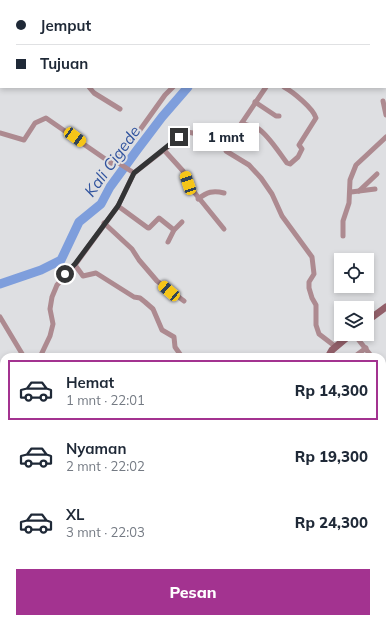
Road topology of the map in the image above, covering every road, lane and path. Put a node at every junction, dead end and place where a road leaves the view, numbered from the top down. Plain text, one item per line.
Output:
1 (90, 88) edge
2 (172, 88) edge
3 (265, 88) edge
4 (286, 88) edge
5 (383, 101) dead end
6 (255, 102) junction
7 (385, 108) edge
8 (120, 110) dead end
9 (386, 115) edge
10 (279, 116) dead end
11 (242, 123) junction
12 (0, 133) edge
13 (386, 137) edge
14 (225, 143) junction
15 (164, 150) junction
16 (119, 163) junction
17 (133, 172) junction
18 (377, 174) dead end
19 (375, 189) dead end
20 (359, 191) junction
21 (351, 192) junction
22 (224, 193) dead end
23 (198, 199) junction
24 (118, 206) junction
25 (182, 222) dead end
26 (104, 223) junction
27 (224, 229) dead end
28 (174, 230) junction
29 (343, 236) dead end
30 (168, 242) dead end
31 (75, 264) junction
32 (184, 301) dead end
33 (386, 307) edge
34 (374, 316) edge
35 (0, 317) edge
36 (343, 341) edge
37 (360, 341) edge
38 (336, 347) junction
39 (366, 348) junction
40 (22, 353) edge
41 (42, 353) edge
42 (179, 353) edge
43 (331, 353) edge
44 (359, 353) edge
45 (369, 353) edge

1 - 8 street
2 - 16 street
3 - 6 street
4 - 11 street
5 - 7 street
6 - 10 street
6 - 11 street
7 - 9 street
11 - 14 street
12 - 16 street
13 - 21 street
14 - 15 street
14 - 38 street
15 - 17 street
15 - 23 street
16 - 17 street
17 - 24 street
18 - 20 street
19 - 20 street
20 - 21 street
21 - 29 street
22 - 23 street
23 - 27 street
24 - 26 street
24 - 28 street
25 - 28 street
26 - 31 street
26 - 32 street
28 - 30 street
31 - 41 street
31 - 42 street
33 - 34 street
35 - 40 street
36 - 38 street
37 - 39 street
38 - 43 street
39 - 44 street
39 - 45 street

